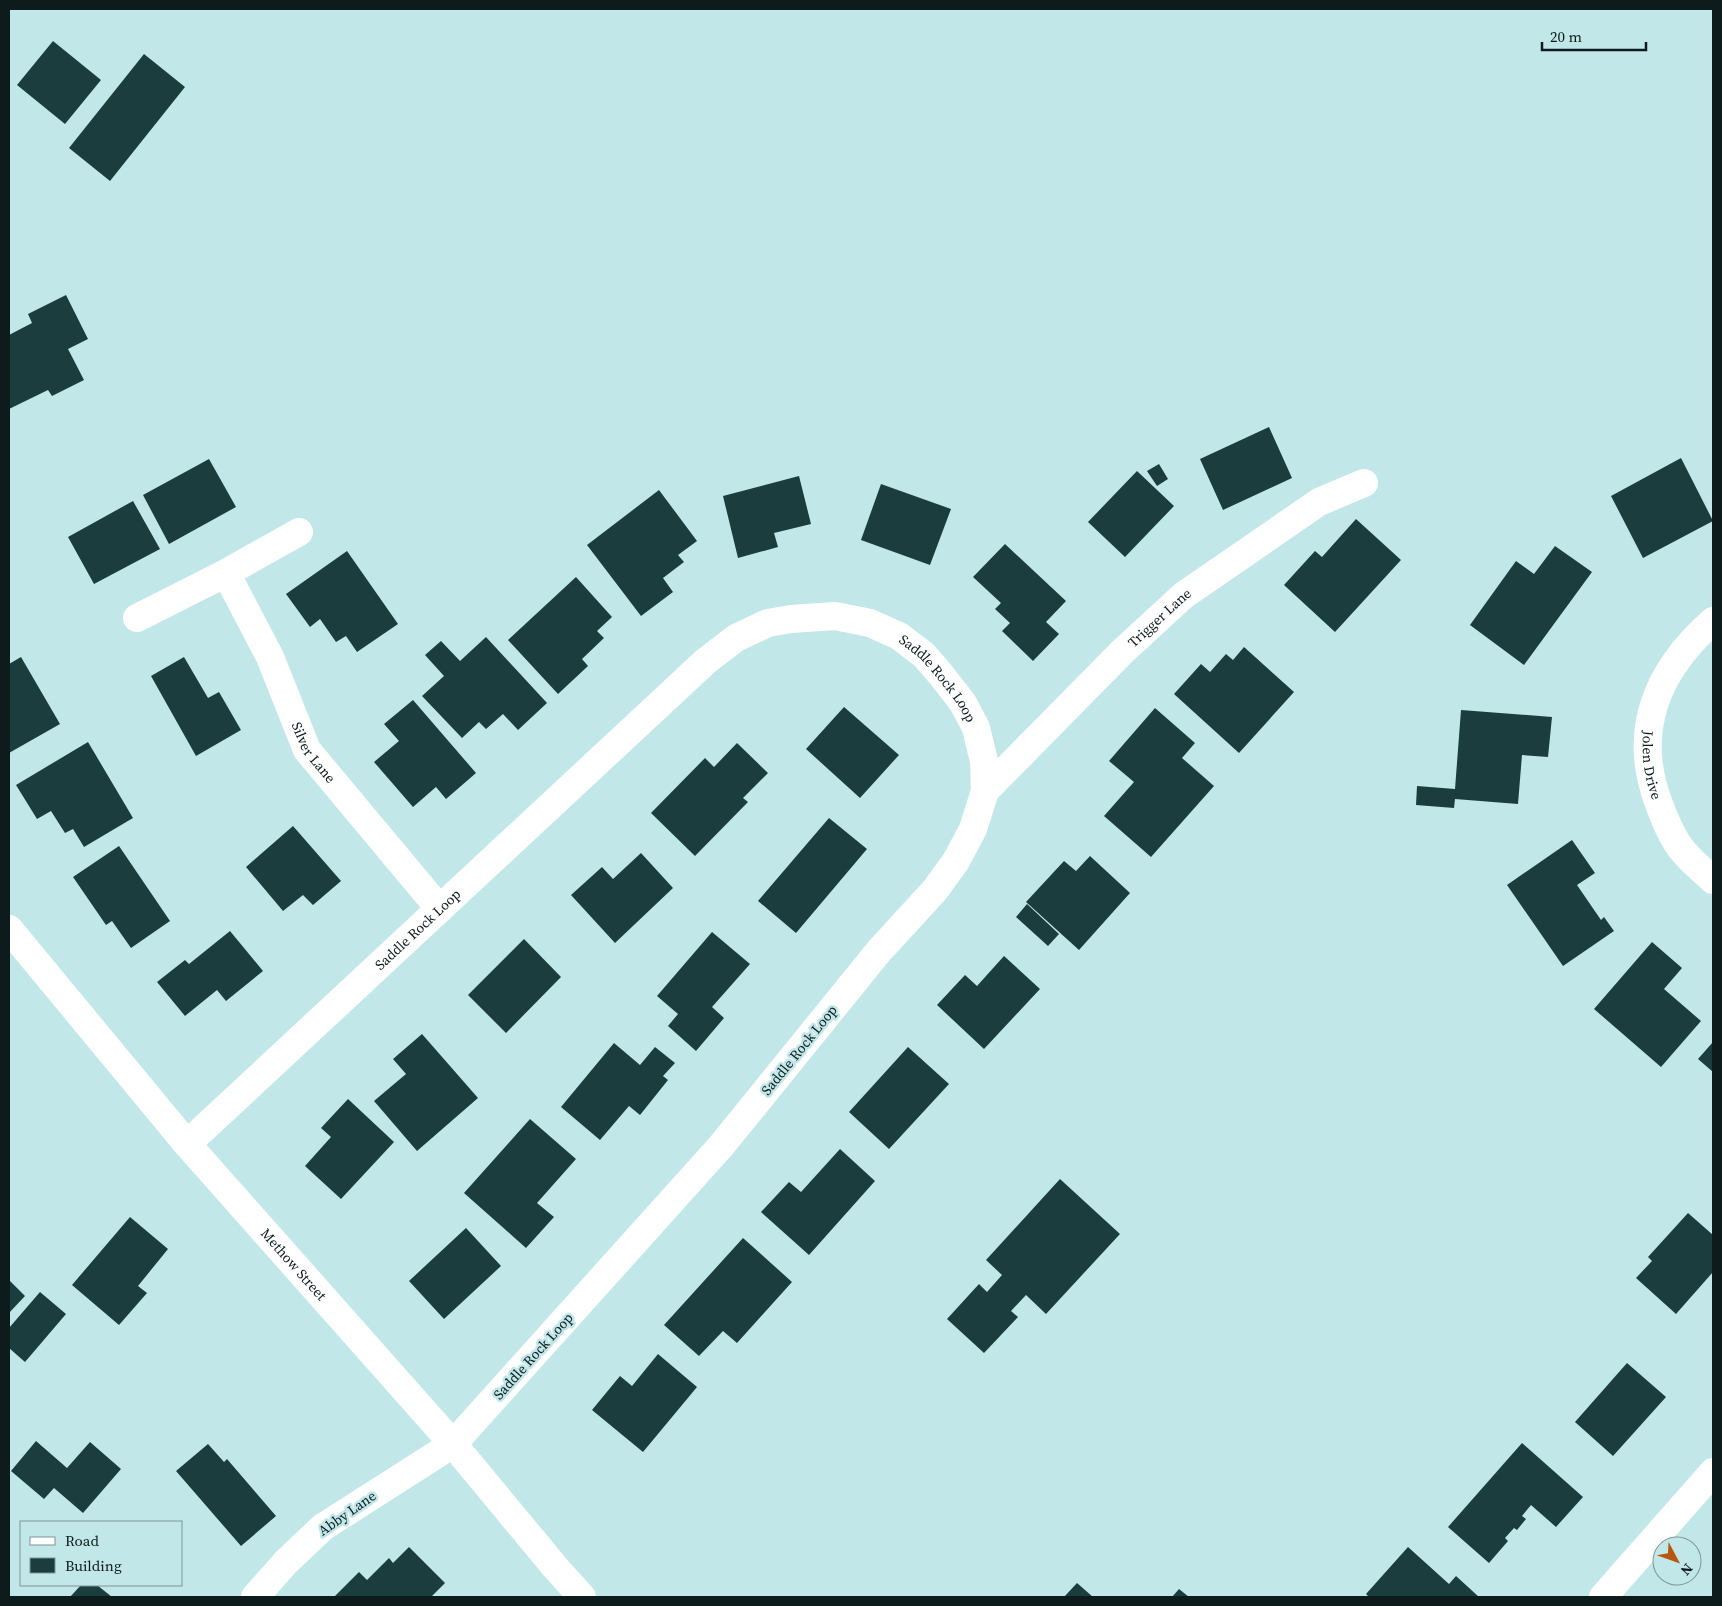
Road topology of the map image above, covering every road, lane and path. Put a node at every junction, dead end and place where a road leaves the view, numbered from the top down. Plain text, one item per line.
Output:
1 (1364, 483) dead end
2 (299, 532) dead end
3 (226, 573) junction
4 (137, 618) dead end
5 (1713, 622) edge
6 (985, 791) junction
7 (1713, 880) edge
8 (439, 908) junction
9 (9, 929) edge
10 (187, 1144) junction
11 (453, 1444) junction
12 (1713, 1472) edge
13 (255, 1597) edge
14 (582, 1597) edge
15 (1603, 1597) edge

1 - 6 street, Trigger Lane
2 - 3 street
3 - 4 street
3 - 8 street, Silver Lane
5 - 7 street, Jolen Drive
6 - 8 street, Saddle Rock Loop
6 - 11 street, Saddle Rock Loop
8 - 10 street, Saddle Rock Loop
9 - 10 street, Methow Street
10 - 11 street, Methow Street
11 - 13 street, Abby Lane
11 - 14 street, Methow Street
12 - 15 street

